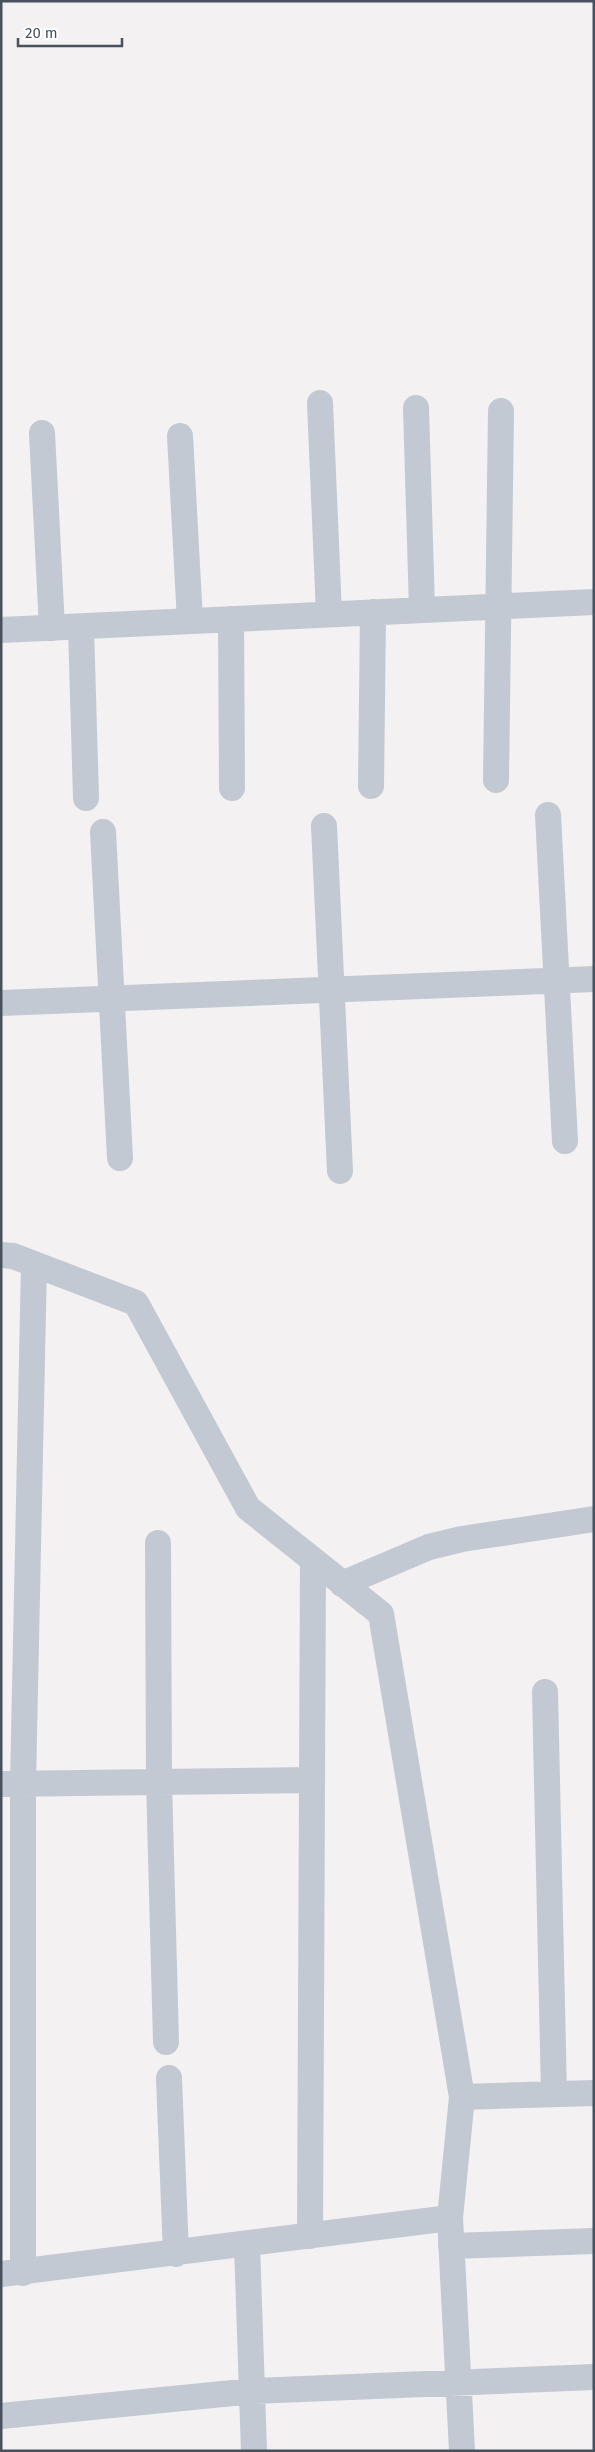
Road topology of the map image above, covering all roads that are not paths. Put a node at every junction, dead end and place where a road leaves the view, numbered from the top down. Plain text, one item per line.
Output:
1 (320, 403) dead end
2 (416, 408) dead end
3 (501, 411) dead end
4 (42, 433) dead end
5 (180, 436) dead end
6 (594, 602) edge
7 (498, 605) junction
8 (422, 609) junction
9 (373, 612) junction
10 (329, 614) junction
11 (231, 619) junction
12 (190, 621) junction
13 (81, 626) junction
14 (52, 628) junction
15 (1, 630) edge
16 (496, 780) dead end
17 (371, 786) dead end
18 (232, 788) dead end
19 (86, 798) dead end
20 (548, 815) dead end
21 (324, 826) dead end
22 (104, 832) dead end
23 (594, 979) edge
24 (557, 981) junction
25 (332, 990) junction
26 (112, 999) junction
27 (1, 1003) edge
28 (566, 1141) dead end
29 (120, 1158) dead end
30 (340, 1171) dead end
31 (1, 1256) edge
32 (34, 1264) junction
33 (594, 1519) edge
34 (158, 1543) dead end
35 (313, 1560) junction
36 (342, 1584) junction
37 (545, 1692) dead end
38 (312, 1780) junction
39 (159, 1782) junction
40 (12, 1784) edge
41 (166, 2042) dead end
42 (169, 2078) dead end
43 (594, 2093) edge
44 (554, 2094) junction
45 (462, 2097) junction
46 (450, 2218) junction
47 (310, 2236) junction
48 (594, 2241) edge
49 (247, 2244) junction
50 (451, 2246) junction
51 (176, 2254) junction
52 (12, 2273) edge
53 (594, 2377) edge
54 (458, 2382) junction
55 (253, 2391) junction
56 (1, 2416) edge
57 (254, 2451) edge
58 (462, 2451) edge

1 - 10 street
2 - 8 street
3 - 7 street
4 - 14 street
5 - 12 street
6 - 7 street
7 - 8 street
7 - 16 street
8 - 9 street
9 - 10 street
9 - 17 street
10 - 11 street
11 - 12 street
11 - 18 street
12 - 13 street
13 - 14 street
13 - 19 street
14 - 15 street
20 - 24 street
21 - 25 street
22 - 26 street
23 - 24 street
24 - 25 street
24 - 28 street
25 - 26 street
25 - 30 street
26 - 27 street
26 - 29 street
31 - 32 street
32 - 35 street
32 - 40 street
33 - 36 street
34 - 39 street
35 - 36 street
35 - 38 street
36 - 45 street
37 - 44 street
38 - 39 street
38 - 47 street
39 - 40 street
39 - 41 street
40 - 52 street
42 - 51 street
43 - 44 street
44 - 45 street
45 - 46 street
46 - 47 street
46 - 50 street
47 - 49 street
48 - 50 street
49 - 51 street
49 - 55 street
50 - 54 street
51 - 52 street
53 - 54 street
54 - 55 street
54 - 58 street
55 - 56 street
55 - 57 street

